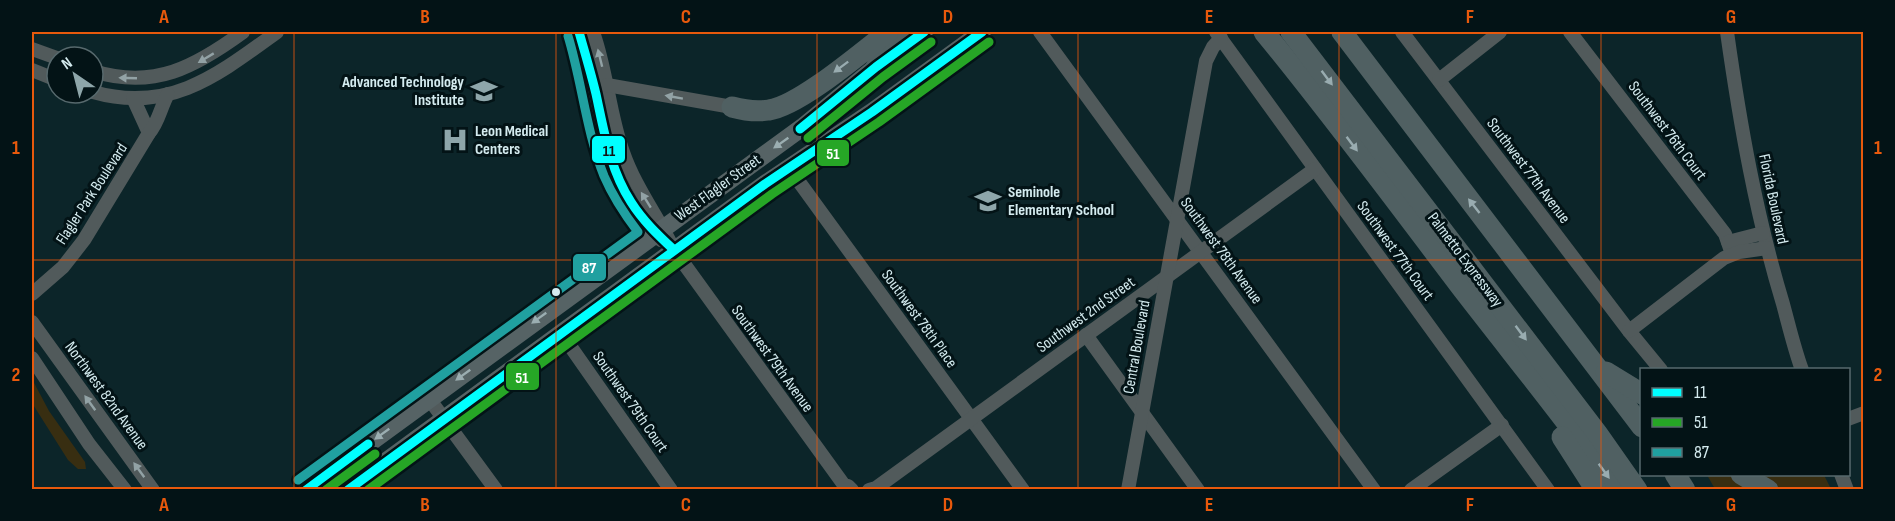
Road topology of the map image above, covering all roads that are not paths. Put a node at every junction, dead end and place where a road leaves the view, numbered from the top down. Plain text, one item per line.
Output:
1 (243, 32) edge
2 (278, 32) edge
3 (579, 32) edge
4 (593, 32) edge
5 (888, 32) edge
6 (907, 32) edge
7 (924, 32) edge
8 (982, 32) edge
9 (1040, 32) edge
10 (1264, 32) edge
11 (1291, 32) edge
12 (1342, 32) edge
13 (1402, 32) edge
14 (1500, 32) edge
15 (1570, 32) edge
16 (1727, 32) edge
17 (1218, 35) edge
18 (876, 67) junction
19 (105, 73) edge
20 (1438, 80) junction
21 (607, 85) junction
22 (105, 94) edge
23 (168, 94) junction
24 (133, 98) junction
25 (611, 103) junction
26 (732, 107) joint
27 (598, 110) junction
28 (149, 133) junction
29 (789, 168) junction
30 (1315, 169) junction
31 (1176, 217) junction
32 (659, 231) junction
33 (1763, 233) junction
34 (1730, 248) junction
35 (1767, 248) junction
36 (674, 250) junction
37 (1201, 252) junction
38 (1166, 278) junction
39 (32, 294) edge
40 (1478, 309) junction
41 (32, 322) edge
42 (1629, 331) junction
43 (561, 333) junction
44 (1086, 335) junction
45 (32, 358) edge
46 (1596, 366) junction
47 (1660, 368) edge
48 (1802, 368) edge
49 (1640, 393) edge
50 (430, 400) junction
51 (1142, 412) junction
52 (444, 418) junction
53 (971, 419) junction
54 (1502, 425) junction
55 (1640, 426) edge
56 (1676, 476) edge
57 (1745, 476) edge
58 (847, 488) edge
59 (125, 489) edge
60 (153, 489) edge
61 (305, 489) edge
62 (347, 489) edge
63 (496, 489) edge
64 (671, 489) edge
65 (873, 489) edge
66 (1023, 489) edge
67 (1128, 489) edge
68 (1198, 489) edge
69 (1374, 489) edge
70 (1411, 489) edge
71 (1548, 489) edge
72 (1596, 489) edge
73 (1617, 489) edge
74 (1637, 489) edge
75 (1685, 489) edge
76 (1768, 489) edge

1 -> 19 street
2 - 23 street
3 - 27 street
21 -> 4 street
5 -> 26 highway
6 - 18 highway
7 - 18 main road, West Flagler Street
8 - 29 main road, West Flagler Street
9 - 31 street, Southwest 78th Avenue
10 -> 40 highway
11 -> 74 highway, Palmetto Expressway
46 -> 12 highway
13 - 20 street, Southwest 77th Avenue
14 - 20 street
15 - 34 street, Southwest 76th Court
16 - 33 street, Florida Boulevard
17 - 30 street, Southwest 77th Court
17 - 31 street, Central Boulevard
18 -> 32 main road, West Flagler Street
20 - 42 street, Southwest 77th Avenue
21 - 25 street
26 -> 21 street
22 - 24 street
23 - 24 street
23 - 28 street, Flagler Park Boulevard
24 - 28 street, Flagler Park Boulevard
25 - 27 street
32 -> 25 street
27 - 32 street
28 - 39 street, Flagler Park Boulevard
29 - 36 main road, West Flagler Street
29 - 53 street, Southwest 78th Place
30 - 37 street, Southwest 2nd Street
30 - 54 street, Southwest 77th Court
31 - 37 street, Southwest 78th Avenue
31 - 38 street, Central Boulevard
32 - 36 street, Southwest 79th Avenue
32 -> 50 main road, West Flagler Street
33 - 34 street
33 - 35 street, Florida Boulevard
34 - 35 street
34 - 42 street
35 - 48 street, Florida Boulevard
36 - 43 main road, West Flagler Street
36 - 58 street, Southwest 79th Avenue
37 - 38 street, Southwest 2nd Street
37 - 69 street, Southwest 78th Avenue
38 - 44 street, Southwest 2nd Street
38 - 51 street, Central Boulevard
40 - 72 highway
40 -> 73 highway
60 -> 41 street, Northwest 82nd Avenue
42 - 47 street, Southwest 77th Avenue
43 - 52 main road, West Flagler Street
43 - 64 street, Southwest 79th Court
44 - 51 street
44 - 53 street, Southwest 2nd Street
45 - 59 street
46 - 49 highway
46 - 55 highway
50 - 52 street
50 -> 61 main road, West Flagler Street
51 - 67 street, Central Boulevard
51 - 68 street
52 - 62 main road, West Flagler Street
52 - 63 street
53 - 65 street, Southwest 2nd Street
53 - 66 street, Southwest 78th Place
54 - 70 street
54 - 71 street, Southwest 77th Court
56 - 75 highway
57 - 76 highway

